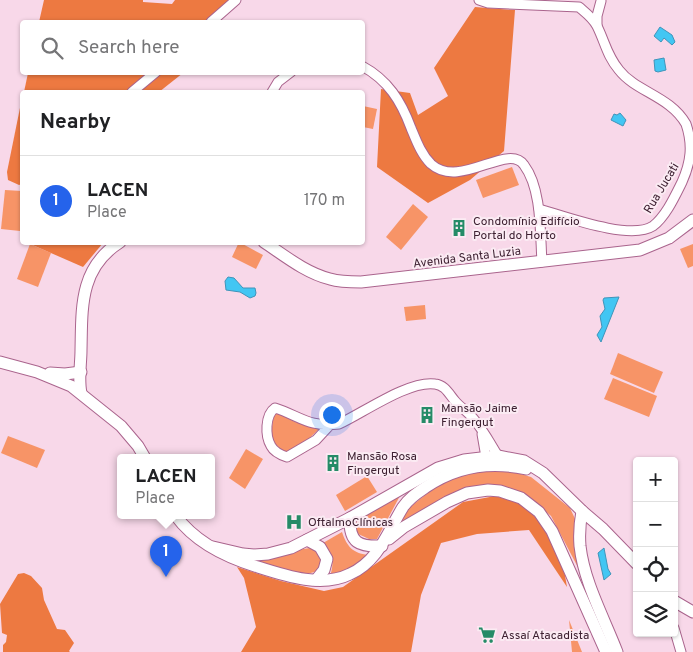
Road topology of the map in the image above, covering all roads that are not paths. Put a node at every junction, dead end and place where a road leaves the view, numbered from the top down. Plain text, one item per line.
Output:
1 (236, 0) edge
2 (479, 0) edge
3 (602, 1) edge
4 (579, 7) junction
5 (213, 20) edge
6 (597, 26) junction
7 (365, 68) edge
8 (152, 75) edge
9 (286, 75) edge
10 (134, 90) edge
11 (273, 90) edge
12 (539, 209) junction
13 (693, 220) edge
14 (693, 226) edge
15 (678, 232) junction
16 (117, 245) edge
17 (269, 245) edge
18 (542, 262) junction
19 (0, 362) edge
20 (37, 372) junction
21 (81, 372) junction
22 (81, 393) junction
23 (98, 406) junction
24 (329, 426) junction
25 (142, 454) edge
26 (493, 460) junction
27 (582, 511) junction
28 (350, 518) junction
29 (179, 519) edge
30 (596, 522) junction
31 (307, 540) junction
32 (382, 546) junction
33 (213, 547) junction
34 (583, 558) junction
35 (633, 560) edge
36 (316, 580) junction
37 (678, 603) edge
38 (693, 612) edge
39 (677, 637) edge
40 (606, 652) edge
41 (616, 652) edge
42 (682, 652) edge

1 - 5 street
2 - 4 street
3 - 4 street
3 - 6 street, Rua Jucati
4 - 6 street, Rua Jucati
6 - 12 street, Rua Jucati
7 - 12 street
8 - 10 street
9 - 11 street
12 - 18 street
13 - 15 street, Avenida Santa Luzia
14 - 15 street, Avenida Santa Luzia
15 - 18 street, Avenida Santa Luzia
16 - 21 street
17 - 18 street, Avenida Santa Luzia
19 - 20 street
20 - 21 street
20 - 22 street
21 - 22 street
21 - 23 street
22 - 23 street
23 - 25 street
24 - 24 street
24 - 26 street
26 - 27 street
26 - 28 street
26 - 32 street
27 - 30 street
27 - 34 street
28 - 31 street
28 - 32 street
29 - 33 street
30 - 34 street
30 - 35 street
31 - 33 street
31 - 36 street
32 - 36 street
32 - 40 street
33 - 36 street
34 - 41 street
37 - 38 street
39 - 42 street

